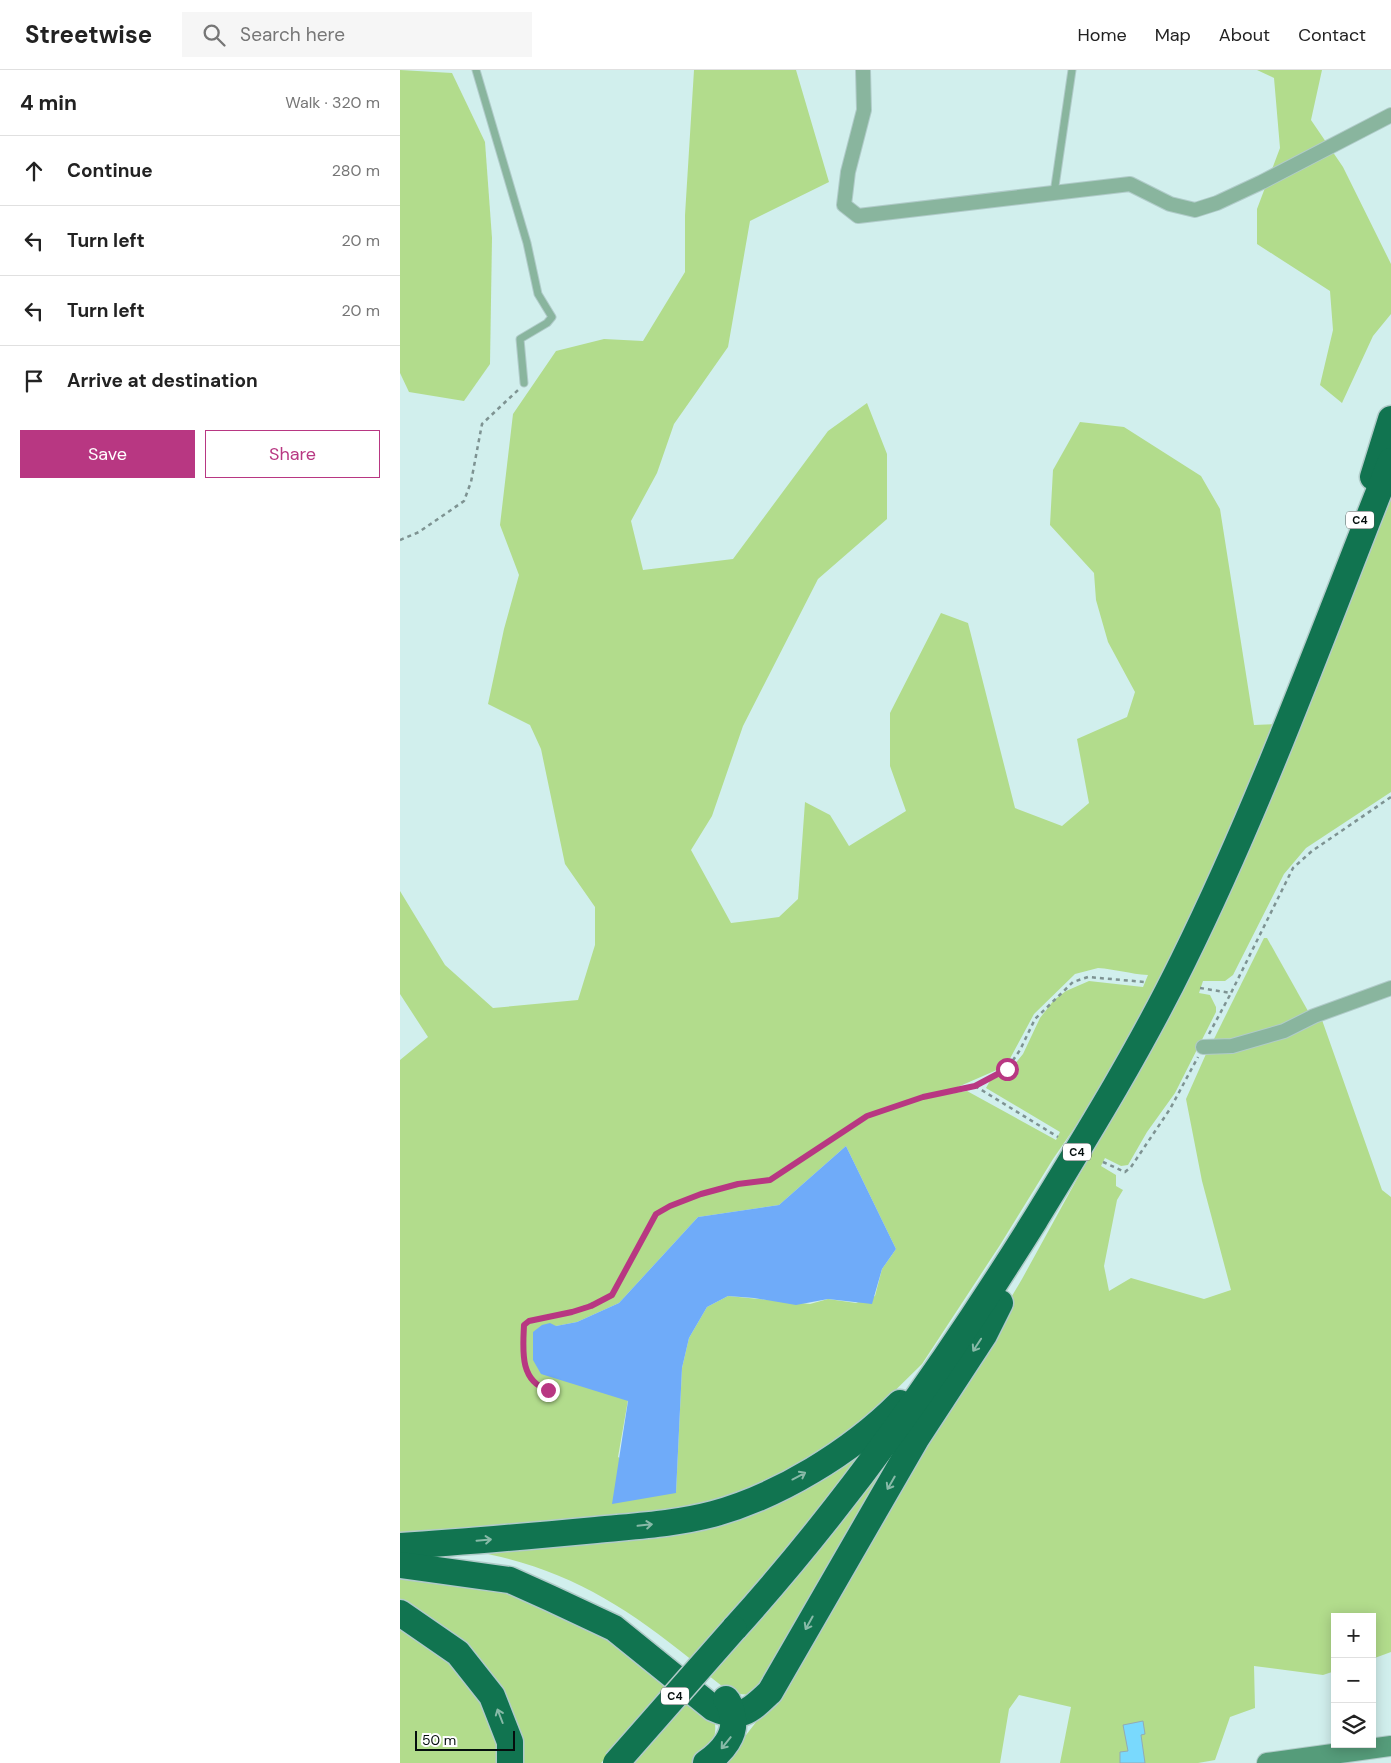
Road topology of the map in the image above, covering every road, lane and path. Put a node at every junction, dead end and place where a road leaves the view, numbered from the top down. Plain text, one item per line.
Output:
1 (476, 70) edge
2 (863, 70) edge
3 (1072, 70) edge
4 (1391, 115) edge
5 (1054, 193) junction
6 (524, 383) joint
7 (1391, 419) edge
8 (1391, 460) edge
9 (400, 540) edge
10 (1328, 620) junction
11 (1391, 797) edge
12 (1145, 982) dead end
13 (1200, 988) dead end
14 (1391, 988) edge
15 (1231, 993) junction
16 (1203, 1047) junction
17 (975, 1086) junction
18 (1058, 1137) dead end
19 (1071, 1162) junction
20 (1103, 1162) dead end
21 (974, 1317) junction
22 (548, 1390) dead end
23 (400, 1546) edge
24 (400, 1565) edge
25 (400, 1613) edge
26 (732, 1713) junction
27 (1391, 1746) edge
28 (510, 1763) edge
29 (616, 1763) edge
30 (706, 1763) edge
31 (1267, 1763) edge

1 - 6 lane
2 - 5 street
3 - 5 lane
4 - 5 street
6 - 9 path
7 - 10 highway, C4
8 - 10 highway, C4
10 - 19 highway, C4
11 - 15 path
12 - 17 path
13 - 15 path
14 - 16 street
15 - 16 path
16 - 20 path
17 - 18 path
17 - 22 path
19 - 21 highway, C4
19 -> 26 highway
23 -> 21 highway
21 - 29 highway, C4, bridge
23 - 26 highway
24 - 26 highway
28 -> 25 highway
26 -> 30 highway
27 - 31 street

